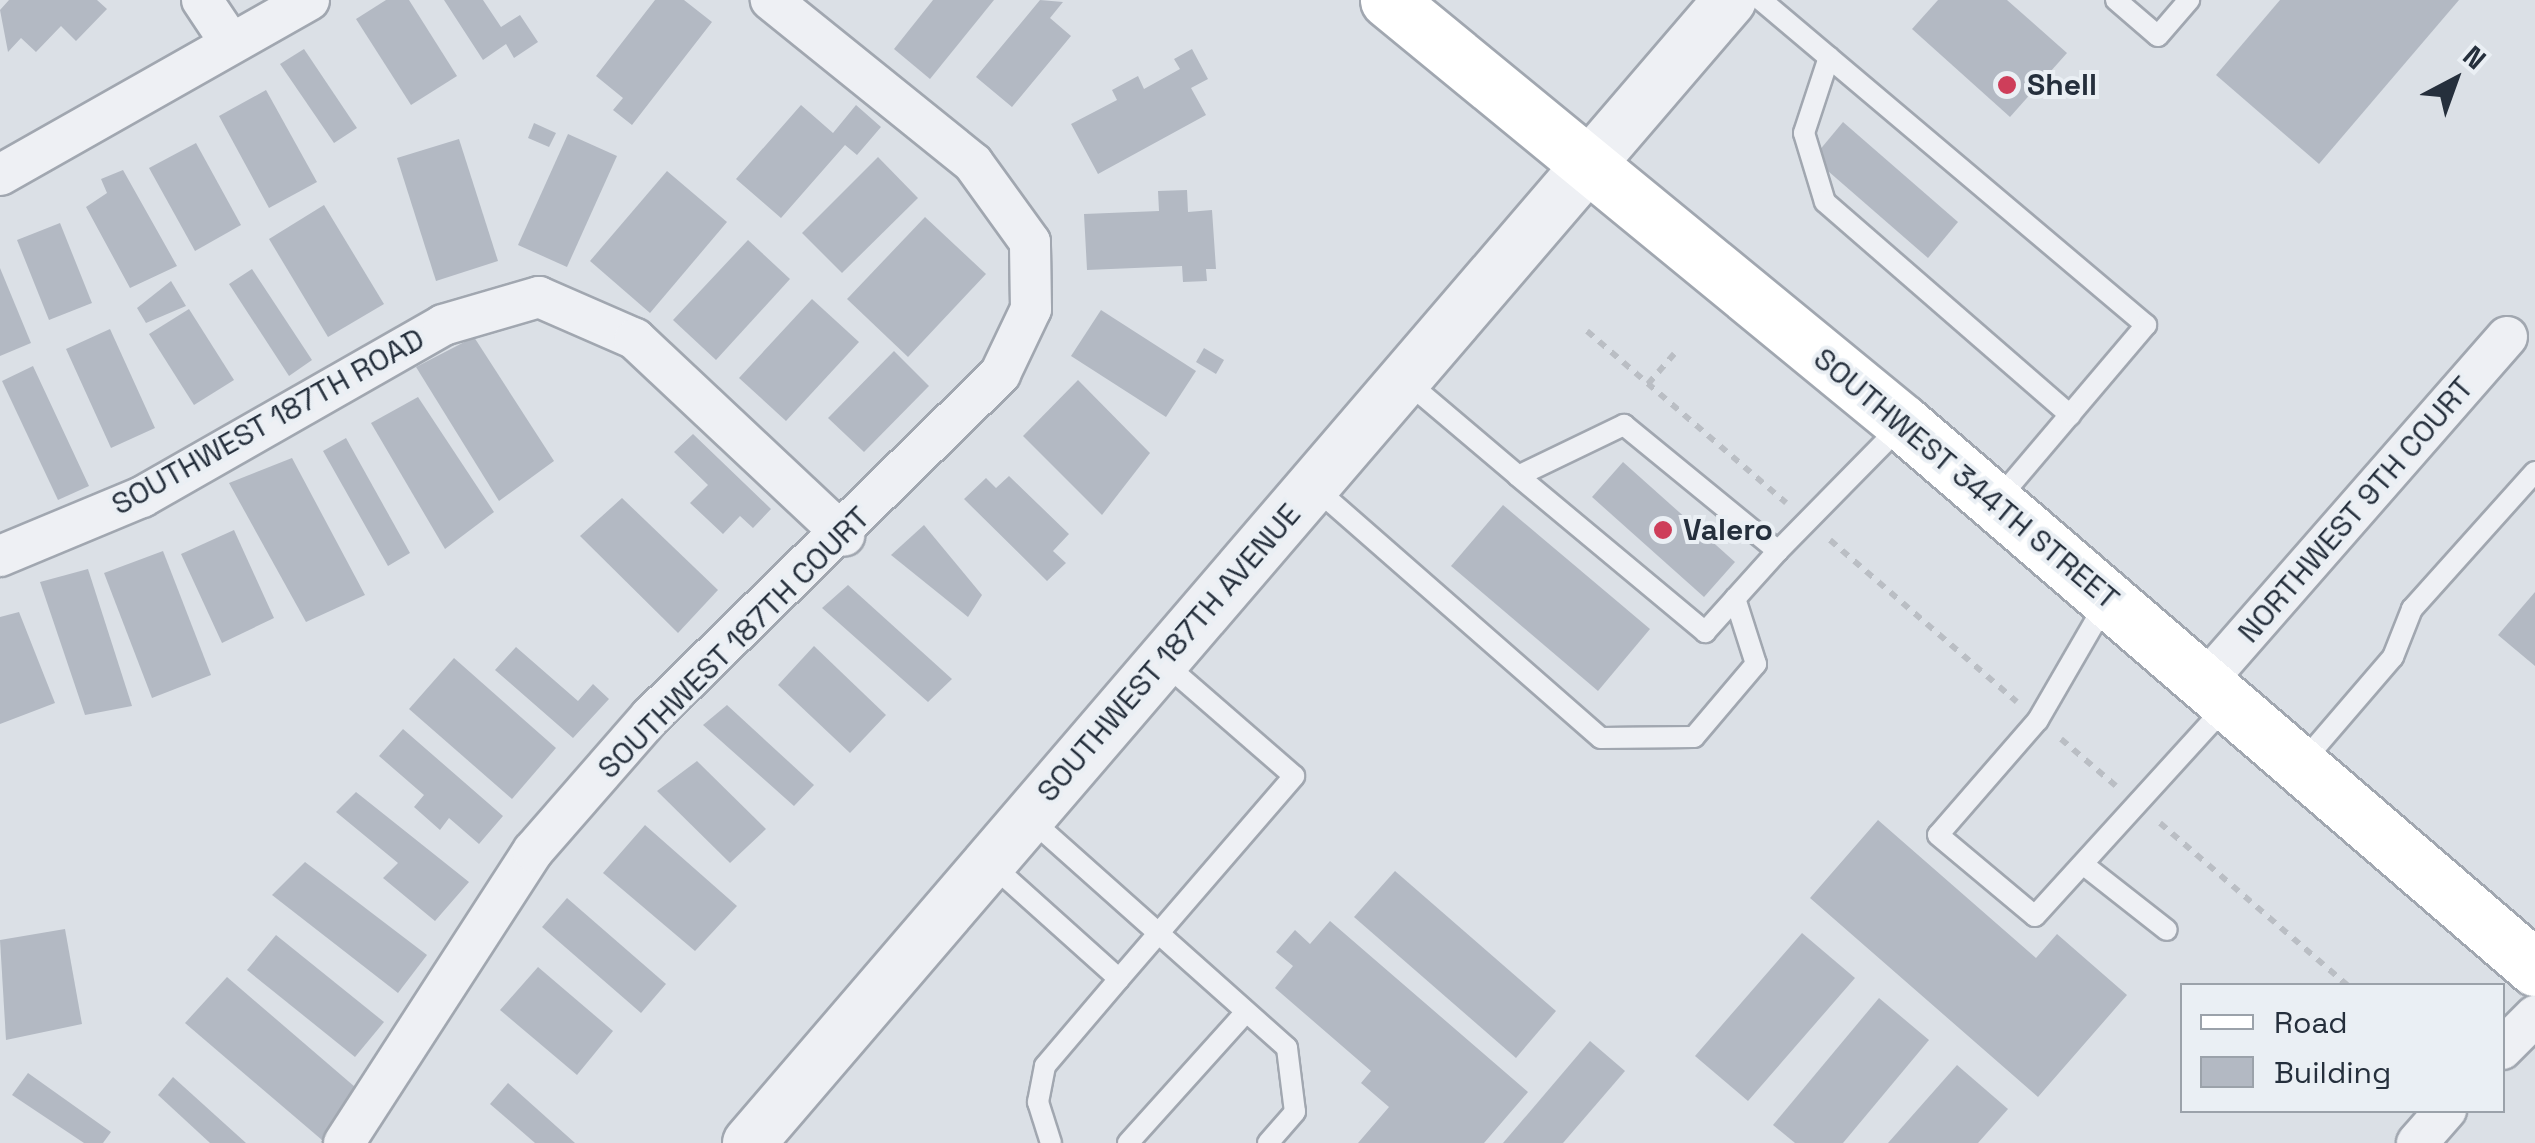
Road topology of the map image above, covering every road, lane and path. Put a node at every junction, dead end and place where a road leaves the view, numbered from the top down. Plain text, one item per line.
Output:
1 (202, 0) edge
2 (309, 0) edge
3 (771, 0) edge
4 (1388, 0) edge
5 (1730, 0) edge
6 (1761, 0) edge
7 (2116, 0) edge
8 (2188, 0) edge
9 (230, 42) junction
10 (1828, 58) junction
11 (1589, 164) junction
12 (0, 175) edge
13 (1587, 331) dead end
14 (2508, 336) dead end
15 (1674, 354) dead end
16 (1404, 380) junction
17 (1648, 384) junction
18 (2070, 414) junction
19 (1903, 423) junction
20 (2535, 472) edge
21 (1518, 476) junction
22 (1312, 485) junction
23 (1996, 503) junction
24 (1807, 520) junction
25 (844, 535) junction
26 (1778, 551) junction
27 (0, 556) edge
28 (1735, 598) junction
29 (2108, 599) junction
30 (1163, 662) junction
31 (2216, 693) junction
32 (2038, 720) junction
33 (2300, 765) junction
34 (2139, 805) junction
35 (1028, 818) junction
36 (990, 863) junction
37 (2084, 864) junction
38 (2167, 930) dead end
39 (1158, 936) junction
40 (2535, 968) edge
41 (1119, 979) junction
42 (2345, 983) edge
43 (1246, 1012) junction
44 (2535, 1016) edge
45 (2505, 1046) edge
46 (2443, 1113) edge
47 (344, 1143) edge
48 (749, 1143) edge
49 (1051, 1143) edge
50 (1128, 1143) edge
51 (1268, 1143) edge
52 (2417, 1143) edge

1 - 9 street
2 - 9 street
3 - 25 street, SOUTHWEST 187TH COURT
4 - 11 main road, SOUTHWEST 344TH STREET
5 - 11 street, SOUTHWEST 187TH AVENUE
6 - 10 lane
7 - 8 lane
9 - 12 street
10 - 18 lane
10 - 18 lane
11 - 16 street, SOUTHWEST 187TH AVENUE
11 - 19 main road, SOUTHWEST 344TH STREET
13 - 17 path
14 - 31 street, NORTHWEST 9TH COURT
15 - 17 path
16 - 21 lane
16 - 22 street, SOUTHWEST 187TH AVENUE
17 - 24 path
18 - 23 lane
19 - 23 main road, SOUTHWEST 344TH STREET
19 - 24 lane
20 - 33 lane
21 - 26 lane
21 - 28 lane
22 - 28 lane
22 - 30 street, SOUTHWEST 187TH AVENUE
23 - 29 main road, SOUTHWEST 344TH STREET
24 - 26 lane
24 - 32 path
25 - 27 street, SOUTHWEST 187TH ROAD
25 - 47 street, SOUTHWEST 187TH COURT
26 - 28 lane
29 - 31 main road, SOUTHWEST 344TH STREET
29 - 32 lane
30 - 35 street, SOUTHWEST 187TH AVENUE
30 - 39 lane
31 - 33 main road, SOUTHWEST 344TH STREET
31 - 34 lane
32 - 34 path
32 - 37 lane
33 - 40 main road, SOUTHWEST 344TH STREET
34 - 37 lane
34 - 42 path
35 - 36 street, SOUTHWEST 187TH AVENUE
35 - 39 lane
36 - 41 lane
36 - 48 street, SOUTHWEST 187TH AVENUE
37 - 38 lane
39 - 41 lane
39 - 43 lane
41 - 49 lane
43 - 50 lane
43 - 51 lane
44 - 45 street
46 - 52 street

